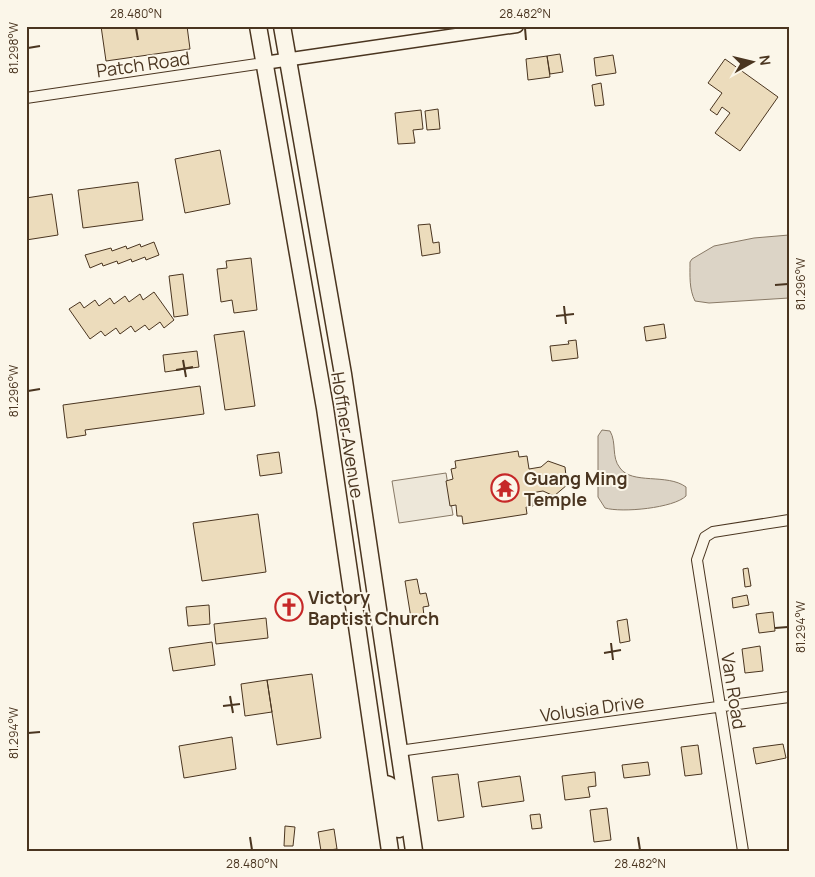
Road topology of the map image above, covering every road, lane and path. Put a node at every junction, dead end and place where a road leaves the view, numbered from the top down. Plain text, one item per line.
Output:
1 (258, 26) edge
2 (282, 26) edge
3 (517, 26) edge
4 (288, 59) junction
5 (264, 63) junction
6 (26, 98) edge
7 (309, 312) junction
8 (346, 393) junction
9 (335, 476) junction
10 (789, 520) edge
11 (369, 552) junction
12 (359, 644) junction
13 (789, 697) edge
14 (720, 707) junction
15 (399, 751) junction
16 (380, 782) junction
17 (390, 851) edge
18 (403, 851) edge
19 (414, 851) edge
20 (743, 851) edge

1 - 5 main road, Hoffner Avenue
2 - 4 main road, Hoffner Avenue
3 - 4 street
4 - 5 street
4 - 8 main road, Hoffner Avenue
5 - 6 street, Patch Road
5 - 7 main road, Hoffner Avenue
7 - 8 main road
7 - 9 main road, Hoffner Avenue
8 - 11 main road, Hoffner Avenue
9 - 11 main road
9 - 12 main road, Hoffner Avenue
10 - 14 street, Van Road
11 - 15 main road, Hoffner Avenue
12 - 15 main road
12 - 16 main road, Hoffner Avenue
13 - 14 street, Volusia Drive
14 - 15 street, Volusia Drive
14 - 20 street, Van Road
15 - 19 main road, Hoffner Avenue
16 - 17 main road, Hoffner Avenue
16 - 18 main road

